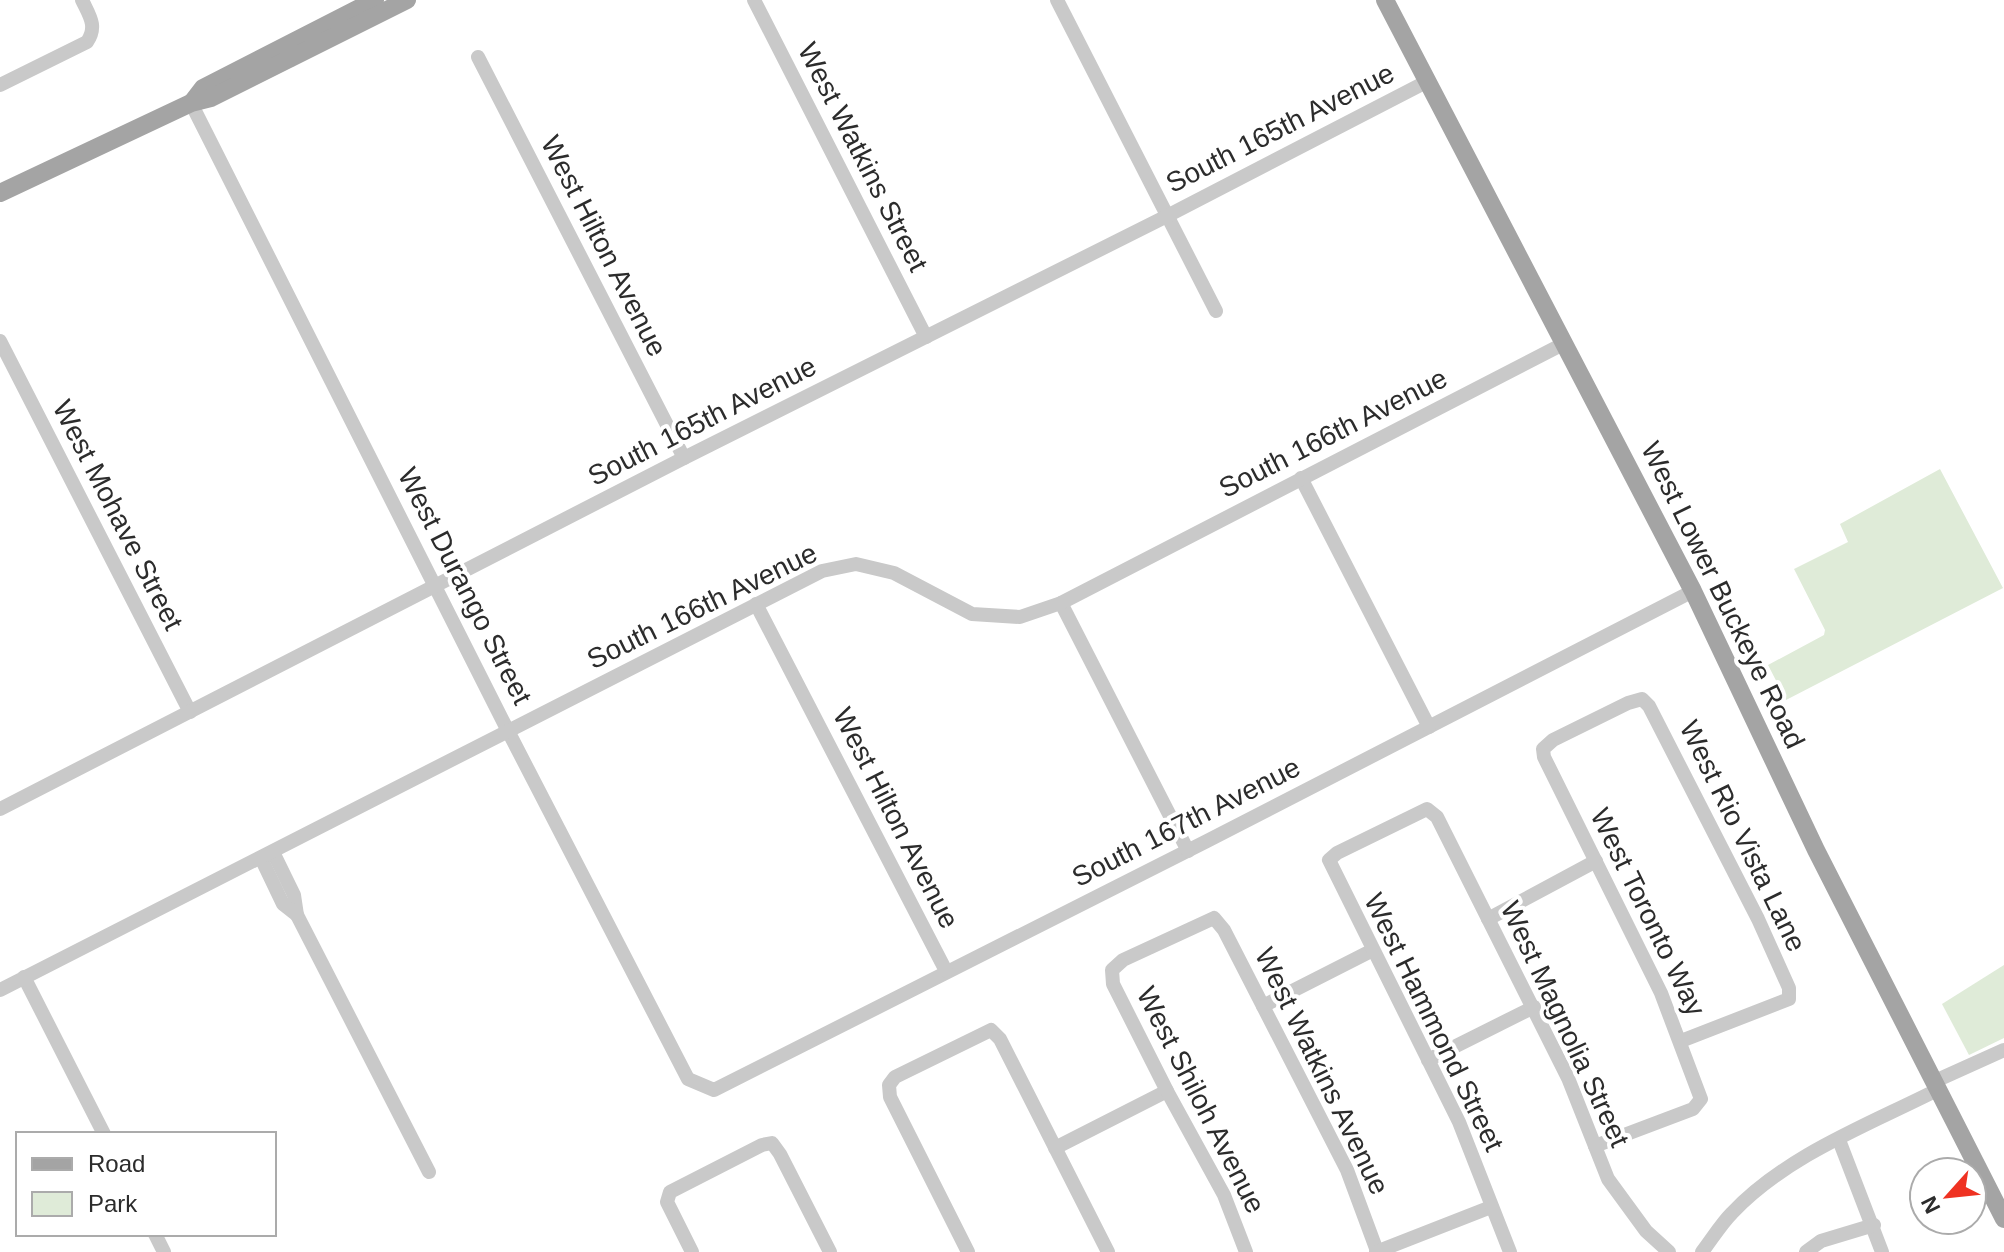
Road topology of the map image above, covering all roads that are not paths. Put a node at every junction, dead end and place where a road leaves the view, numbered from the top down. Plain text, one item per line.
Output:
1 (82, 0) edge
2 (375, 0) edge
3 (407, 0) edge
4 (754, 0) edge
5 (1057, 0) edge
6 (1385, 0) edge
7 (478, 57) dead end
8 (1428, 81) junction
9 (0, 85) edge
10 (191, 103) junction
11 (0, 193) edge
12 (1167, 216) junction
13 (1216, 311) dead end
14 (926, 337) junction
15 (0, 341) edge
16 (1565, 343) junction
17 (684, 458) junction
18 (1301, 478) junction
19 (437, 587) junction
20 (1693, 591) junction
21 (1061, 603) junction
22 (756, 604) junction
23 (1642, 699) joint
24 (190, 712) junction
25 (1429, 727) junction
26 (508, 731) junction
27 (0, 809) edge
28 (1427, 809) joint
29 (1188, 851) junction
30 (267, 855) junction
31 (1596, 861) junction
32 (1214, 918) joint
33 (1488, 919) junction
34 (1373, 950) junction
35 (946, 971) junction
36 (24, 977) junction
37 (0, 990) edge
38 (1263, 1006) junction
39 (1534, 1007) junction
40 (1681, 1041) junction
41 (2004, 1050) edge
42 (1428, 1060) junction
43 (700, 1086) joint
44 (1935, 1086) junction
45 (1167, 1091) junction
46 (103, 1132) edge
47 (1839, 1140) junction
48 (1595, 1146) junction
49 (1055, 1148) junction
50 (429, 1172) dead end
51 (1491, 1207) junction
52 (2004, 1219) edge
53 (1874, 1225) junction
54 (692, 1252) edge
55 (830, 1252) edge
56 (968, 1252) edge
57 (1108, 1252) edge
58 (1246, 1252) edge
59 (1376, 1252) edge
60 (1510, 1252) edge
61 (1669, 1252) edge
62 (1702, 1252) edge
63 (1806, 1252) edge
64 (1882, 1252) edge

1 - 9 street
2 - 10 main road
3 - 10 main road
4 - 14 street, West Watkins Street
5 - 12 street
6 - 8 main road, West Lower Buckeye Road
7 - 17 street, West Hilton Avenue
8 - 12 street, South 165th Avenue
8 - 16 main road, West Lower Buckeye Road
10 - 11 main road
10 - 19 street, West Durango Street
12 - 13 street
12 - 14 street, South 165th Avenue
14 - 17 street, South 165th Avenue
15 - 24 street, West Mohave Street
16 - 18 street, South 166th Avenue
16 - 20 main road, West Lower Buckeye Road
17 - 19 street, South 165th Avenue
18 - 21 street, South 166th Avenue
18 - 25 street
19 - 24 street, South 165th Avenue
19 - 26 street, West Durango Street
20 - 25 street, South 167th Avenue
20 - 44 main road, West Lower Buckeye Road
21 - 22 street, South 166th Avenue
21 - 29 street
22 - 26 street, South 166th Avenue
22 - 35 street, West Hilton Avenue
23 - 31 street, West Toronto Way
23 - 40 street, West Rio Vista Lane
24 - 27 street, South 165th Avenue
25 - 29 street, South 167th Avenue
26 - 30 street, South 166th Avenue
26 - 43 street, West Durango Street
28 - 33 street, West Magnolia Street
28 - 34 street, West Hammond Street
29 - 35 street, South 167th Avenue
30 - 36 street, South 166th Avenue
30 - 50 street
31 - 33 street
31 - 40 street, West Toronto Way
32 - 38 street, West Watkins Avenue
32 - 45 street, West Shiloh Avenue
33 - 39 street, West Magnolia Street
34 - 38 street
34 - 42 street, West Hammond Street
35 - 43 street, South 167th Avenue
36 - 37 street, South 166th Avenue
36 - 46 street
38 - 59 street, West Watkins Avenue
39 - 42 street
39 - 48 street, West Magnolia Street
40 - 48 street, West Toronto Way
41 - 44 street
42 - 51 street, West Hammond Street
44 - 47 street
44 - 52 main road, West Lower Buckeye Road
45 - 49 street
45 - 58 street, West Shiloh Avenue
47 - 53 street
47 - 62 street
48 - 61 street, West Magnolia Street
49 - 56 street
49 - 57 street
51 - 59 street
51 - 60 street, West Hammond Street
53 - 63 street
53 - 64 street
54 - 55 street

